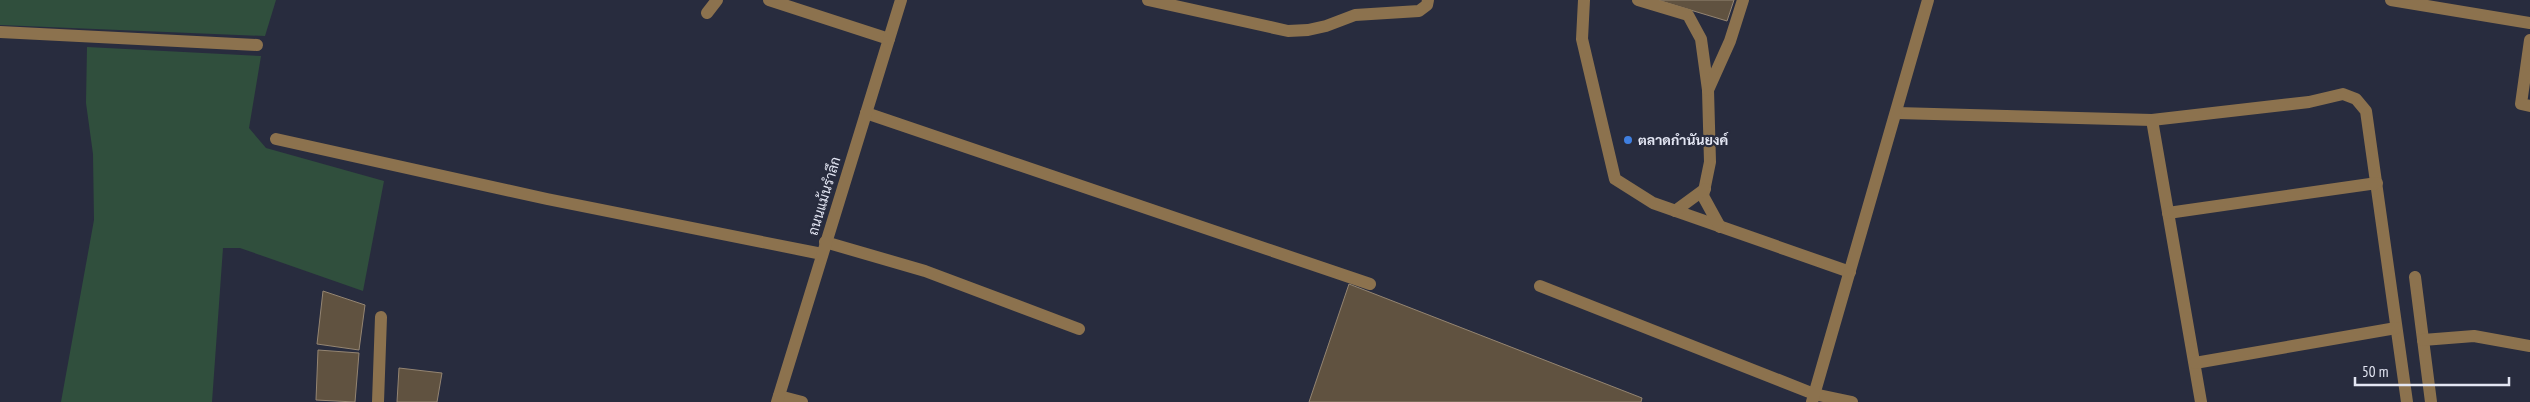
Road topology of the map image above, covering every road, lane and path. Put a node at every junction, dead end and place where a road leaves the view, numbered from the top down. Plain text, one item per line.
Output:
1 (717, 0) edge
2 (768, 0) edge
3 (901, 0) edge
4 (1148, 0) edge
5 (1428, 0) edge
6 (1584, 0) edge
7 (1638, 0) edge
8 (1743, 0) edge
9 (1928, 0) edge
10 (2391, 0) edge
11 (707, 13) dead end
12 (2530, 23) edge
13 (0, 32) edge
14 (889, 39) junction
15 (2530, 40) edge
16 (257, 45) dead end
17 (1708, 90) junction
18 (2530, 106) edge
19 (866, 113) junction
20 (1897, 113) junction
21 (2152, 120) junction
22 (276, 139) dead end
23 (2377, 183) junction
24 (1705, 189) junction
25 (1675, 211) junction
26 (2168, 213) junction
27 (1720, 227) junction
28 (824, 248) junction
29 (1850, 272) junction
30 (2415, 277) dead end
31 (1370, 284) dead end
32 (1540, 286) dead end
33 (381, 317) dead end
34 (2396, 328) junction
35 (1079, 329) dead end
36 (2423, 340) junction
37 (2530, 346) edge
38 (2195, 363) junction
39 (1813, 398) edge
40 (778, 399) edge
41 (378, 402) edge
42 (802, 402) edge
43 (1852, 402) edge
44 (2201, 402) edge
45 (2407, 402) edge
46 (2431, 402) edge

1 - 11 street
2 - 14 street
3 - 14 street, ถนนแม้นรำลึก
4 - 5 street
6 - 25 street
7 - 17 street
8 - 17 street
9 - 20 street
10 - 12 street
13 - 16 street
14 - 19 street, ถนนแม้นรำลึก
15 - 18 street
17 - 24 street
19 - 28 street, ถนนแม้นรำลึก
19 - 31 street
20 - 21 street
20 - 29 street
21 - 23 street
21 - 26 street
22 - 28 street
23 - 26 street
23 - 34 street
24 - 25 street
24 - 27 street
25 - 27 street
26 - 38 street
27 - 29 street
28 - 35 street
28 - 40 street, ถนนแม้นรำลึก
29 - 39 street
30 - 36 street
32 - 39 street
33 - 41 street
34 - 38 street
34 - 45 street
36 - 37 street
36 - 46 street
38 - 44 street
39 - 43 street
40 - 42 street

